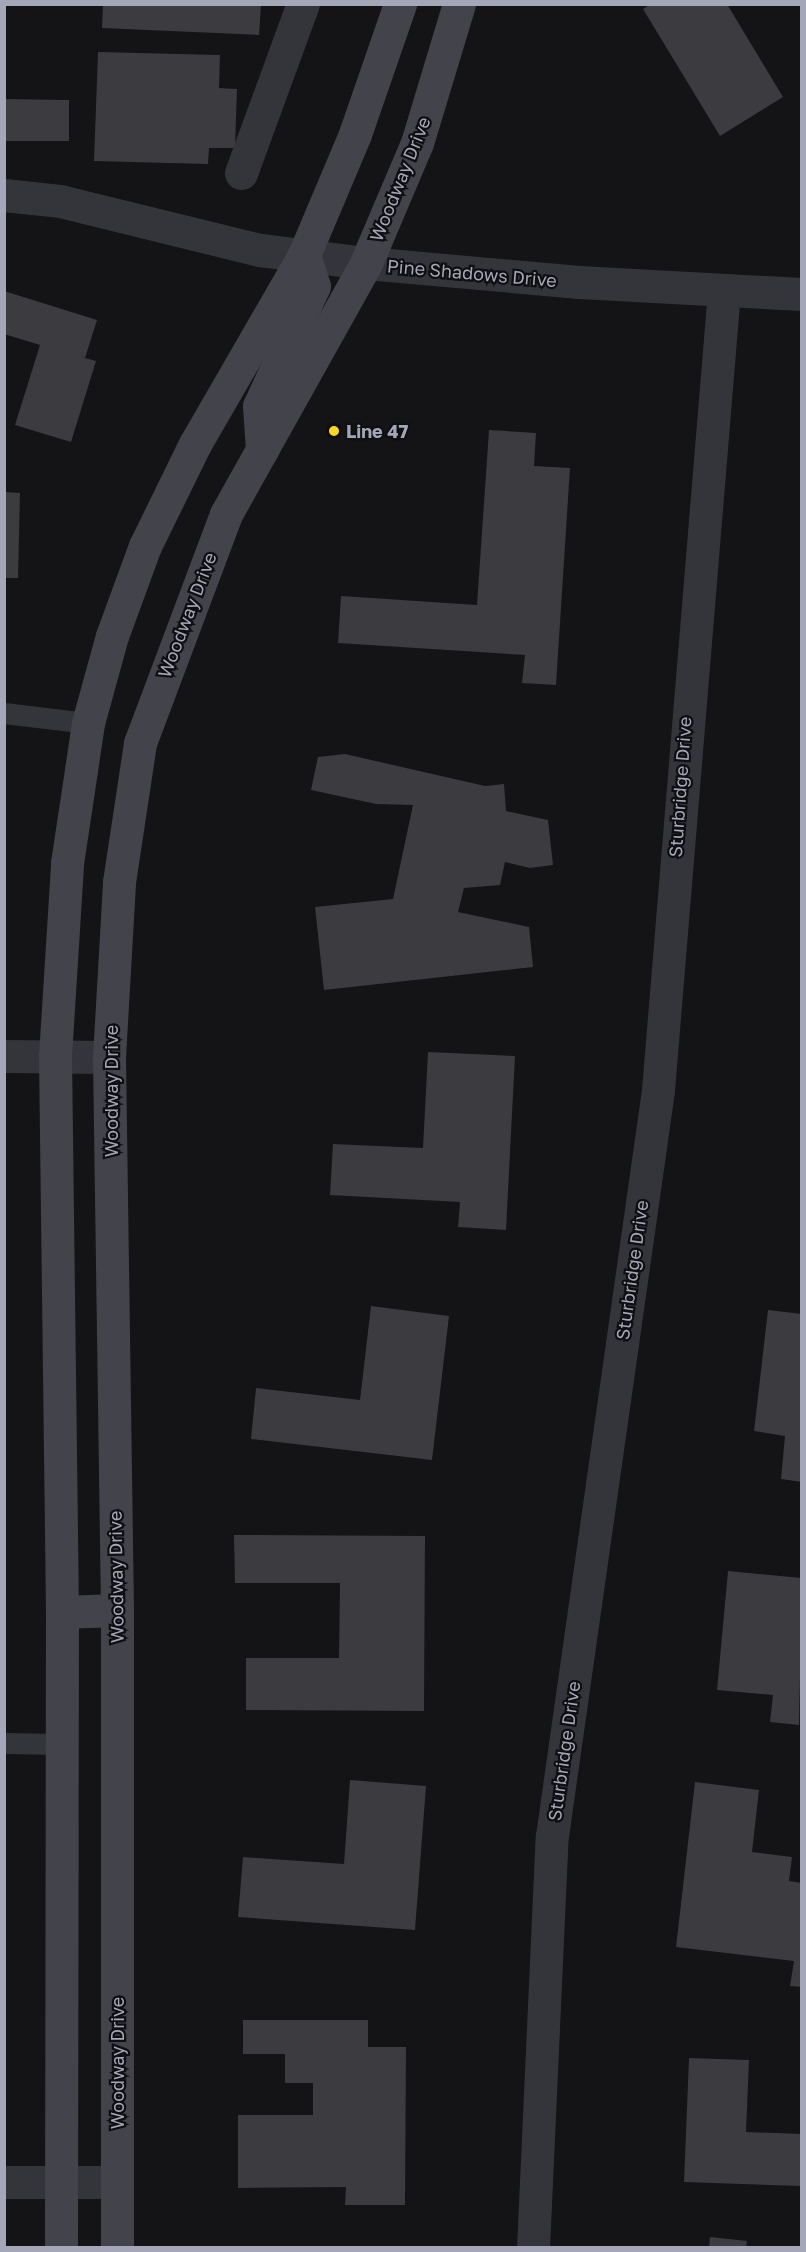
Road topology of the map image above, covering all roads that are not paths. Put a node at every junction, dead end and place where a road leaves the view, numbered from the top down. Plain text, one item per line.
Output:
1 (303, 4) edge
2 (400, 4) edge
3 (459, 4) edge
4 (241, 173) dead end
5 (4, 195) edge
6 (304, 255) junction
7 (366, 263) junction
8 (724, 291) junction
9 (801, 294) edge
10 (262, 450) junction
11 (4, 712) edge
12 (88, 723) junction
13 (4, 1056) edge
14 (55, 1056) junction
15 (109, 1056) junction
16 (117, 1610) junction
17 (62, 1612) junction
18 (4, 1743) edge
19 (60, 1744) junction
20 (4, 2182) edge
21 (117, 2182) junction
22 (61, 2183) junction
23 (61, 2247) edge
24 (117, 2247) edge
25 (533, 2247) edge

1 - 4 street
2 - 6 main road
3 - 7 main road, Woodway Drive
5 - 6 street, Pine Shadows Drive
6 - 7 street, Pine Shadows Drive
6 - 10 main road
6 - 12 main road
7 - 8 street, Pine Shadows Drive
7 - 10 main road, Woodway Drive
8 - 9 street, Pine Shadows Drive
8 - 25 street, Sturbridge Drive
10 - 15 main road, Woodway Drive
11 - 12 lane
12 - 14 main road
13 - 14 street
14 - 15 street
14 - 17 main road
15 - 16 main road, Woodway Drive
16 - 17 main road
16 - 21 main road, Woodway Drive
17 - 19 main road
18 - 19 lane
19 - 22 main road
20 - 22 street
21 - 22 street
21 - 24 main road, Woodway Drive
22 - 23 main road

